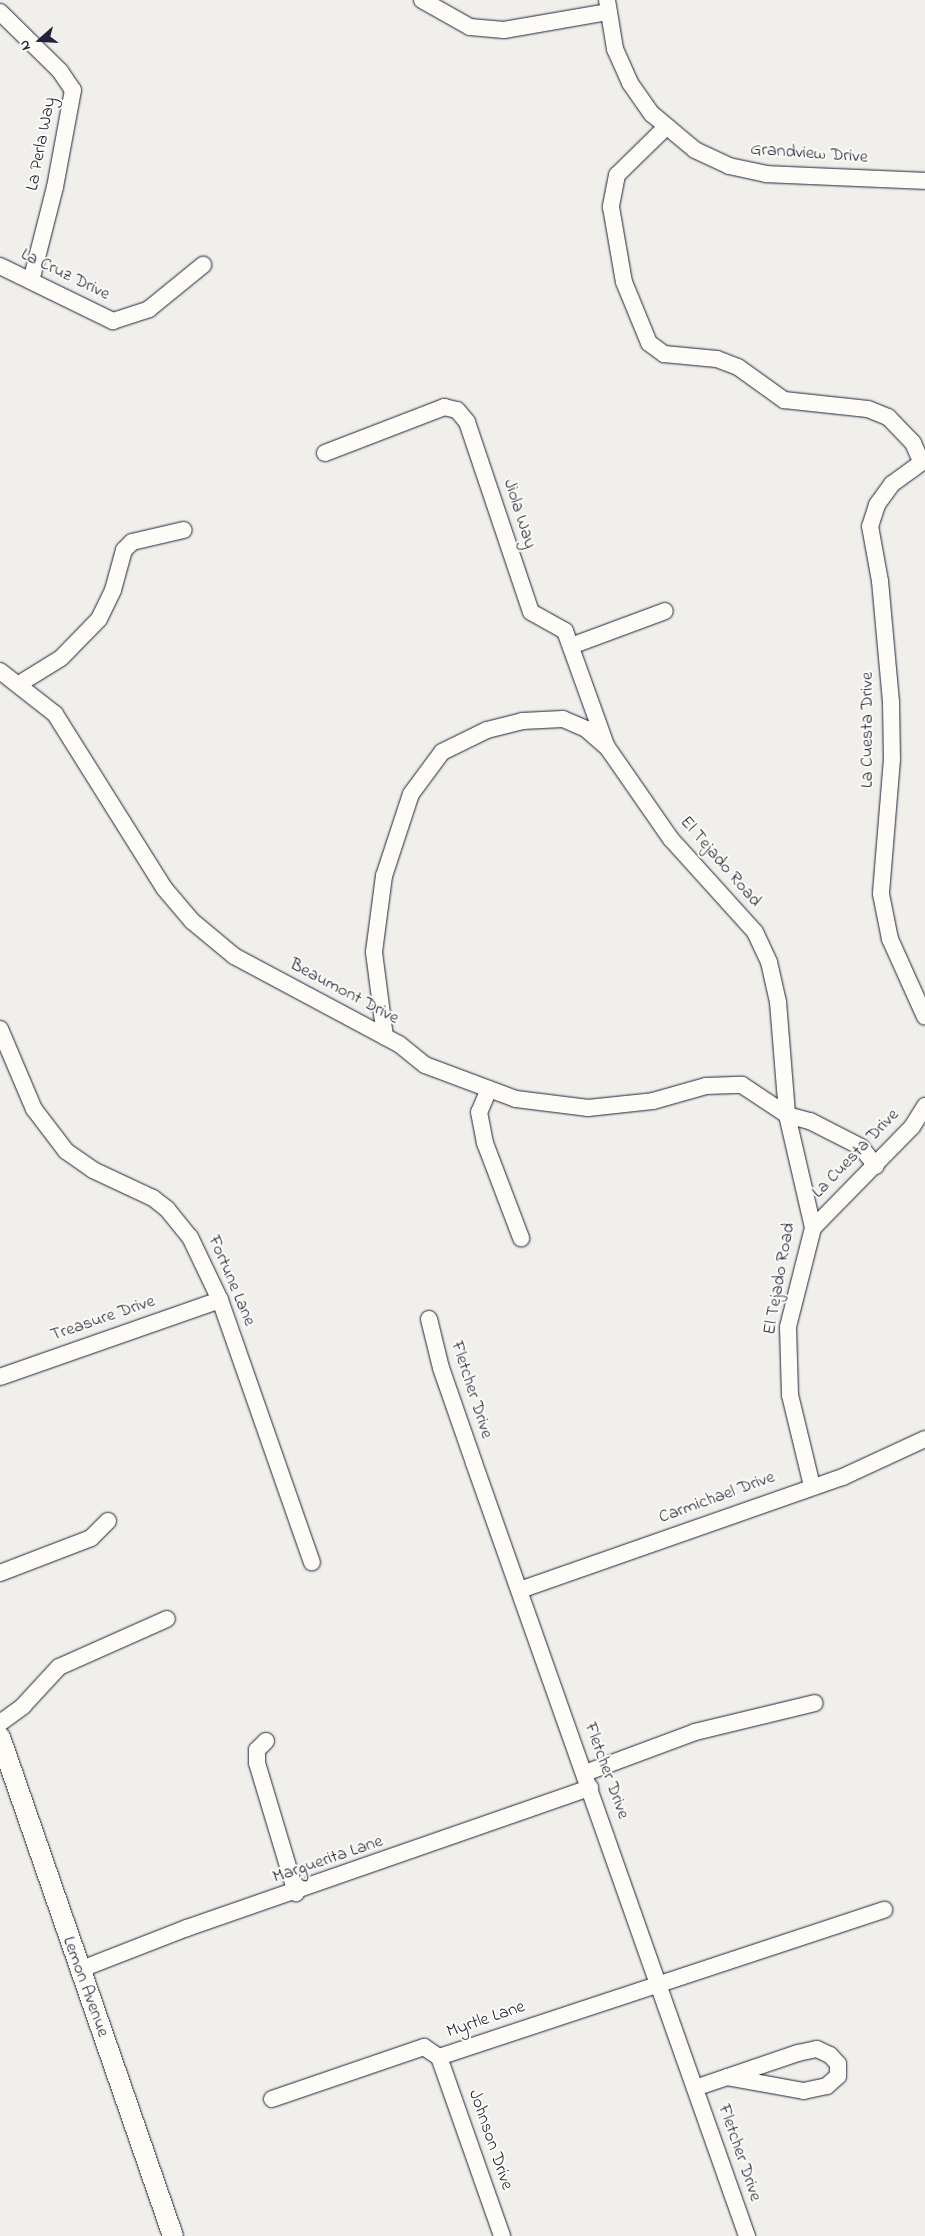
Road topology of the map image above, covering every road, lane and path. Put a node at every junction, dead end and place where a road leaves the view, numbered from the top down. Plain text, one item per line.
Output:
1 (422, 0) edge
2 (607, 6) edge
3 (0, 12) edge
4 (666, 128) junction
5 (925, 181) edge
6 (203, 265) dead end
7 (0, 266) edge
8 (30, 281) junction
9 (325, 453) dead end
10 (923, 461) edge
11 (184, 530) dead end
12 (665, 611) dead end
13 (571, 646) junction
14 (0, 671) edge
15 (19, 684) junction
16 (607, 747) junction
17 (925, 1017) edge
18 (0, 1029) edge
19 (385, 1037) junction
20 (488, 1089) junction
21 (925, 1106) edge
22 (786, 1115) junction
23 (876, 1166) junction
24 (813, 1228) junction
25 (521, 1238) dead end
26 (220, 1300) junction
27 (429, 1319) dead end
28 (0, 1377) edge
29 (925, 1438) edge
30 (812, 1486) junction
31 (108, 1521) dead end
32 (312, 1562) dead end
33 (0, 1573) edge
34 (520, 1590) junction
35 (167, 1619) dead end
36 (815, 1703) dead end
37 (0, 1723) edge
38 (0, 1737) edge
39 (266, 1741) dead end
40 (588, 1781) junction
41 (296, 1893) junction
42 (884, 1910) dead end
43 (79, 1970) junction
44 (659, 1984) junction
45 (439, 2057) junction
46 (727, 2077) junction
47 (695, 2088) junction
48 (272, 2099) dead end
49 (173, 2236) edge
50 (502, 2236) edge
51 (747, 2236) edge

1 - 2 street
2 - 4 street, Grandview Drive
3 - 8 street, La Perla Way
4 - 5 street, Grandview Drive
4 - 10 street
6 - 8 street, La Cruz Drive
7 - 8 street, La Cruz Drive
9 - 13 street, Jiola Way
10 - 17 street, La Cuesta Drive
11 - 15 street
12 - 13 street
13 - 16 street, Jiola Way
14 - 15 street, Beaumont Drive
15 - 19 street, Beaumont Drive
16 - 19 street, El Tejado Road
16 - 22 street, El Tejado Road
18 - 26 street, Fortune Lane
19 - 20 street, Beaumont Drive
20 - 22 street, Beaumont Drive
20 - 25 street
21 - 23 street, La Cuesta Drive
22 - 23 street
22 - 24 street, El Tejado Road
23 - 24 street, La Cuesta Drive
24 - 30 street, El Tejado Road
26 - 28 street, Treasure Drive
26 - 32 street, Fortune Lane
27 - 34 street, Fletcher Drive
29 - 30 street, Carmichael Drive
30 - 34 street, Carmichael Drive
31 - 33 street
34 - 40 street, Fletcher Drive
35 - 37 street
36 - 40 street, Marguerita Lane
38 - 43 main road, Lemon Avenue
39 - 41 street
40 - 41 street, Marguerita Lane
40 - 44 street, Fletcher Drive
41 - 43 street, Marguerita Lane
42 - 44 street, Myrtle Lane
43 - 49 main road, Lemon Avenue
44 - 45 street, Myrtle Lane
44 - 47 street, Fletcher Drive
45 - 48 street, Myrtle Lane
45 - 50 street, Johnson Drive
46 - 46 street
46 - 47 street
47 - 51 street, Fletcher Drive

